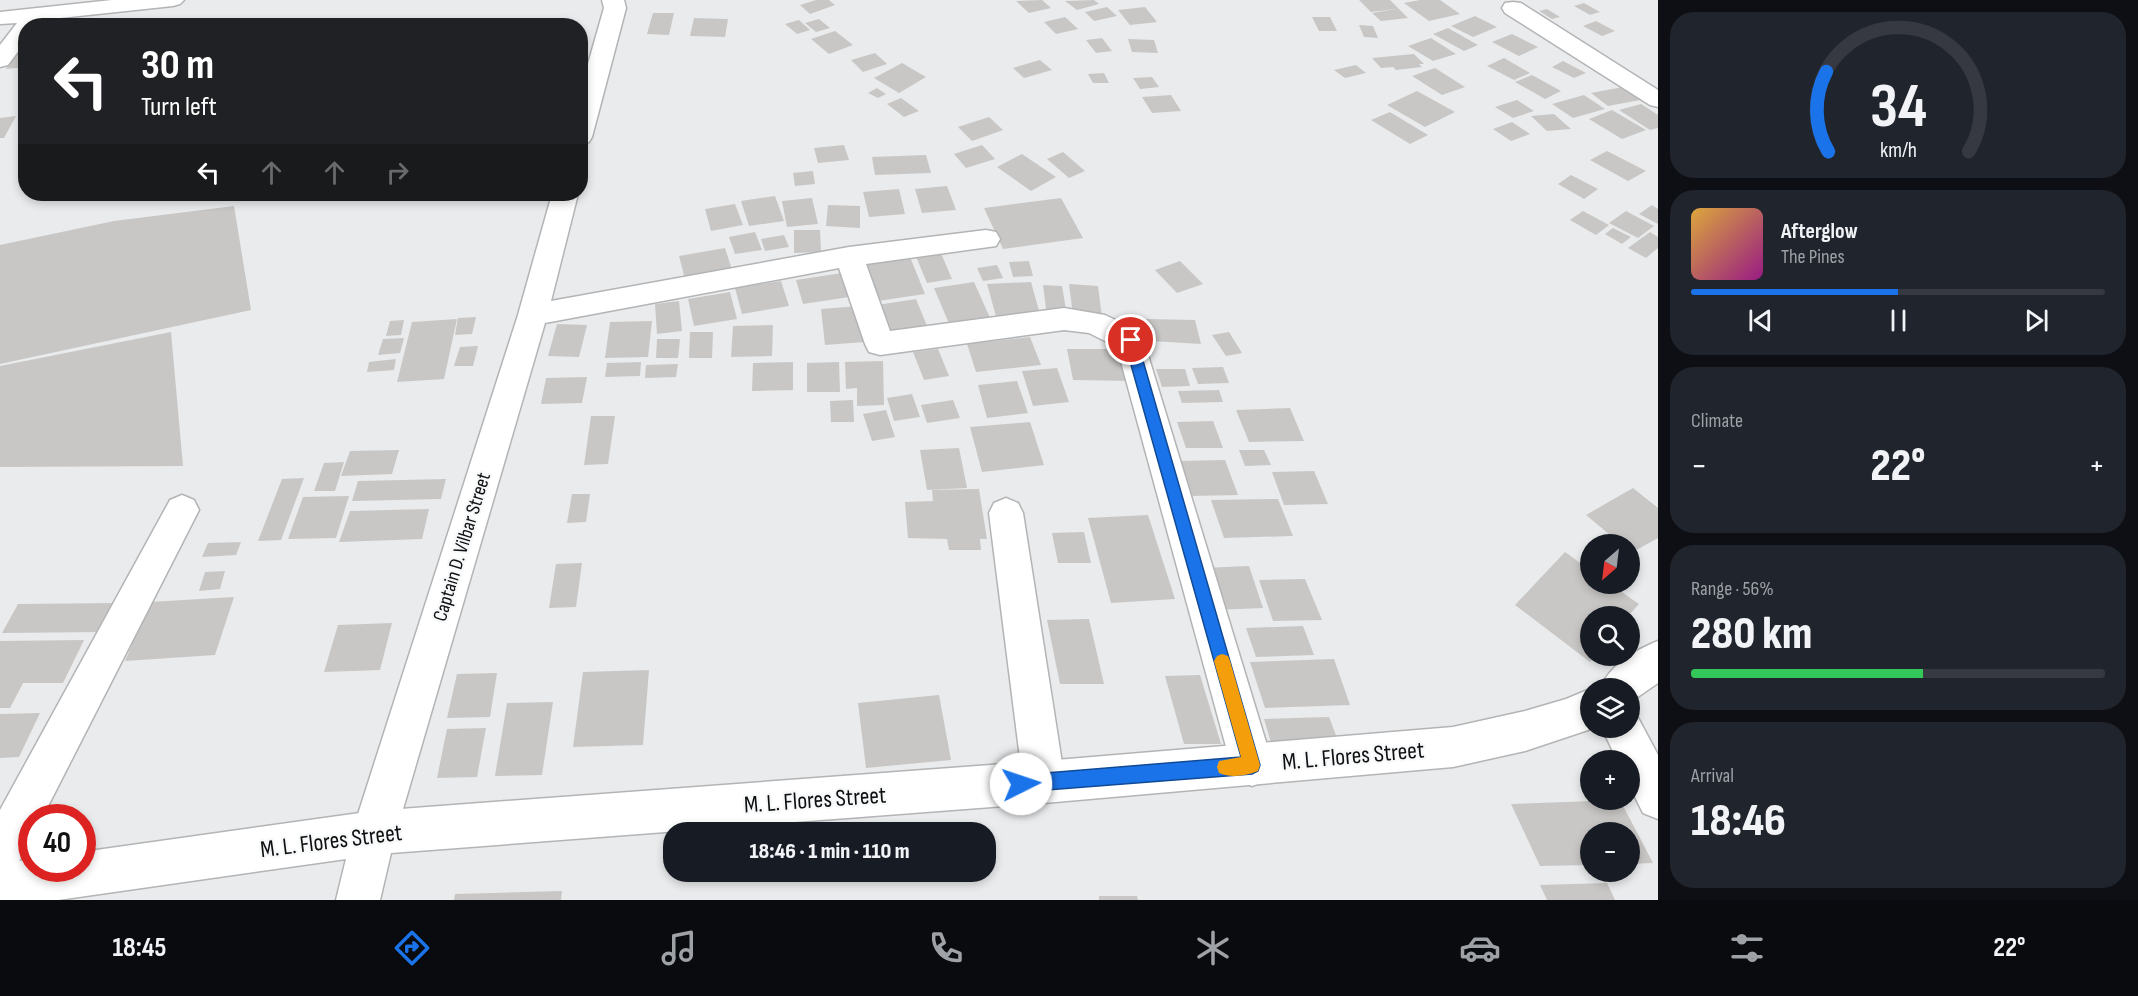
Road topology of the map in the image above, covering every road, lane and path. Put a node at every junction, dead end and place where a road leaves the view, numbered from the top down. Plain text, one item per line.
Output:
1 (172, 0) edge
2 (613, 0) edge
3 (113, 3) edge
4 (1513, 8) dead end
5 (0, 18) edge
6 (47, 18) edge
7 (18, 20) edge
8 (18, 36) edge
9 (0, 60) edge
10 (1658, 100) edge
11 (588, 107) edge
12 (563, 201) edge
13 (986, 238) dead end
14 (849, 256) junction
15 (532, 315) junction
16 (182, 510) dead end
17 (1006, 513) dead end
18 (1658, 659) edge
19 (1633, 678) edge
20 (1580, 713) edge
21 (1627, 738) edge
22 (1252, 765) junction
23 (1044, 782) junction
24 (1658, 798) edge
25 (374, 833) junction
26 (0, 854) edge
27 (0, 886) edge
28 (358, 900) edge

1 - 3 street
2 - 11 street
3 - 6 street
4 - 10 street
5 - 7 street
8 - 9 street
12 - 15 street, Captain D. Vilbar Street
13 - 14 street
14 - 15 street
14 - 22 street
15 - 25 street, Captain D. Vilbar Street
16 - 26 street
17 - 23 street
18 - 19 street
20 - 22 street, M. L. Flores Street
21 - 24 street
22 - 23 street, M. L. Flores Street
23 - 25 street, M. L. Flores Street
25 - 27 street, M. L. Flores Street
25 - 28 street, Captain D. Vilbar Street

